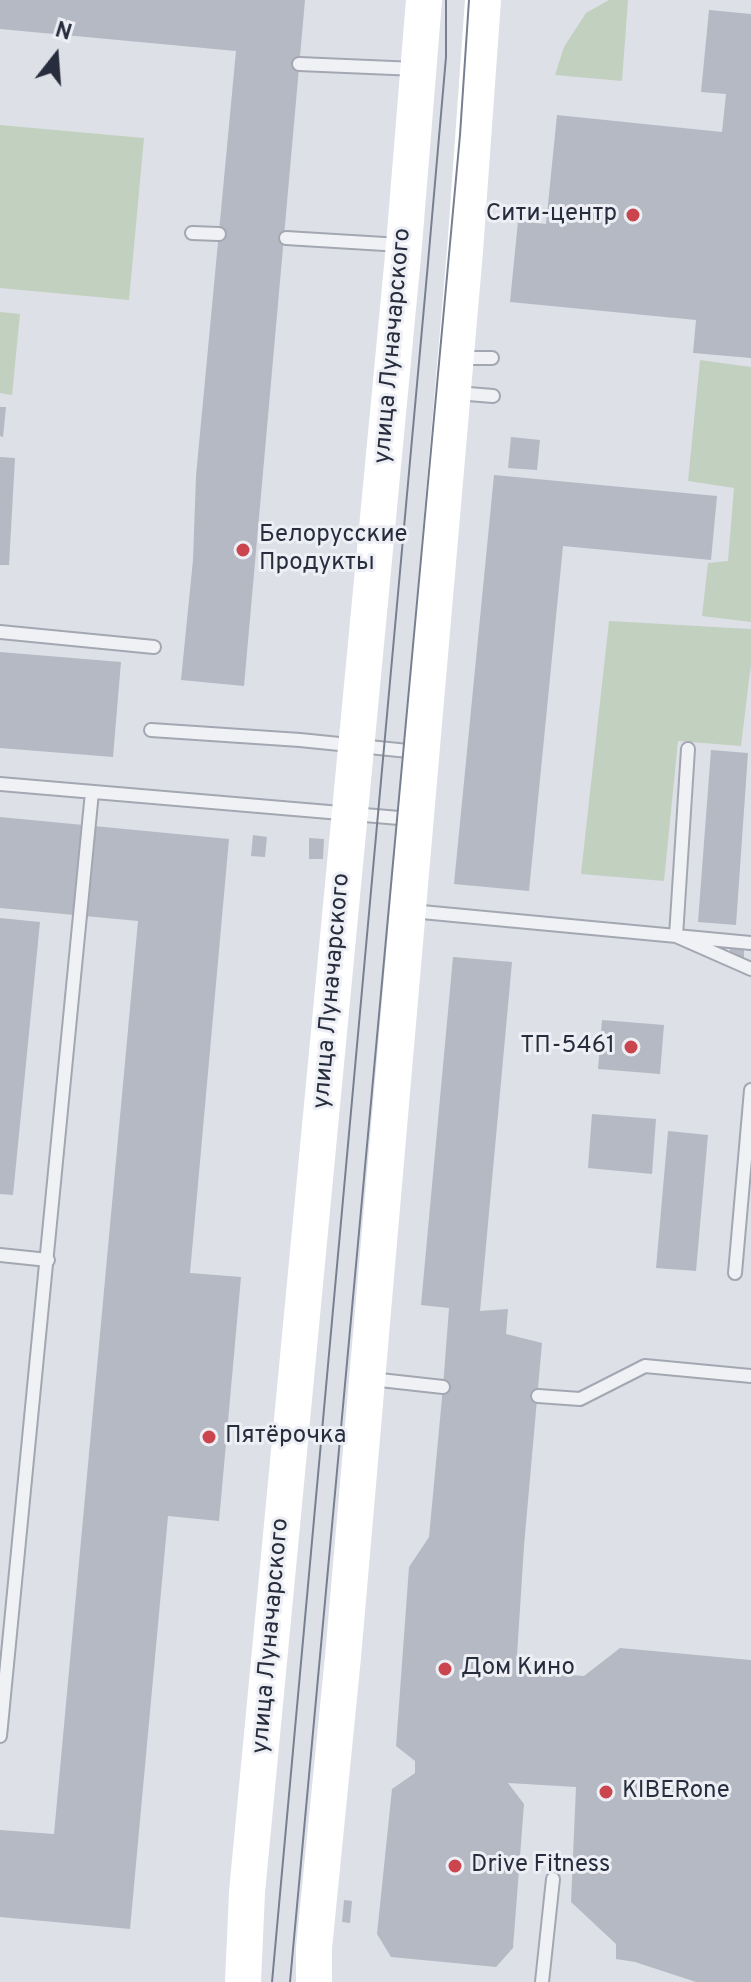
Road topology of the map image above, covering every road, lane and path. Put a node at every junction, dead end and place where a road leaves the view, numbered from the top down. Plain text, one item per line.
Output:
1 (424, 0) edge
2 (483, 0) edge
3 (299, 64) dead end
4 (418, 69) junction
5 (192, 233) dead end
6 (219, 234) dead end
7 (286, 238) dead end
8 (404, 245) junction
9 (456, 358) junction
10 (492, 358) dead end
11 (453, 393) junction
12 (493, 396) dead end
13 (0, 632) edge
14 (154, 647) dead end
15 (151, 730) dead end
16 (356, 746) junction
17 (688, 749) dead end
18 (422, 752) junction
19 (0, 784) edge
20 (92, 792) junction
21 (350, 814) junction
22 (416, 820) junction
23 (408, 911) junction
24 (676, 936) junction
25 (751, 943) edge
26 (751, 969) edge
27 (751, 1089) edge
28 (0, 1255) edge
29 (48, 1260) junction
30 (735, 1273) dead end
31 (751, 1376) edge
32 (368, 1379) junction
33 (443, 1387) dead end
34 (538, 1396) dead end
35 (5, 1630) edge
36 (0, 1736) edge
37 (553, 1879) dead end
38 (243, 1982) edge
39 (314, 1982) edge
40 (542, 1982) edge

1 - 4 main road, улица Луначарского
2 - 9 main road
3 - 4 lane
4 - 8 main road, улица Луначарского
5 - 6 lane
7 - 8 lane
8 - 16 main road, улица Луначарского
9 - 10 lane
9 - 11 main road
11 - 12 lane
11 - 18 main road
13 - 14 lane
15 - 16 lane
16 - 18 lane
16 - 21 main road, улица Луначарского
17 - 24 lane
18 - 22 main road
19 - 20 lane
20 - 21 lane
20 - 29 lane
21 - 22 lane
21 - 38 main road, улица Луначарского
22 - 23 main road
23 - 24 lane
23 - 32 main road
24 - 25 lane
24 - 26 lane
27 - 30 lane
28 - 29 lane
29 - 35 lane
31 - 34 lane
32 - 33 lane
32 - 39 main road
35 - 36 lane
37 - 40 lane

